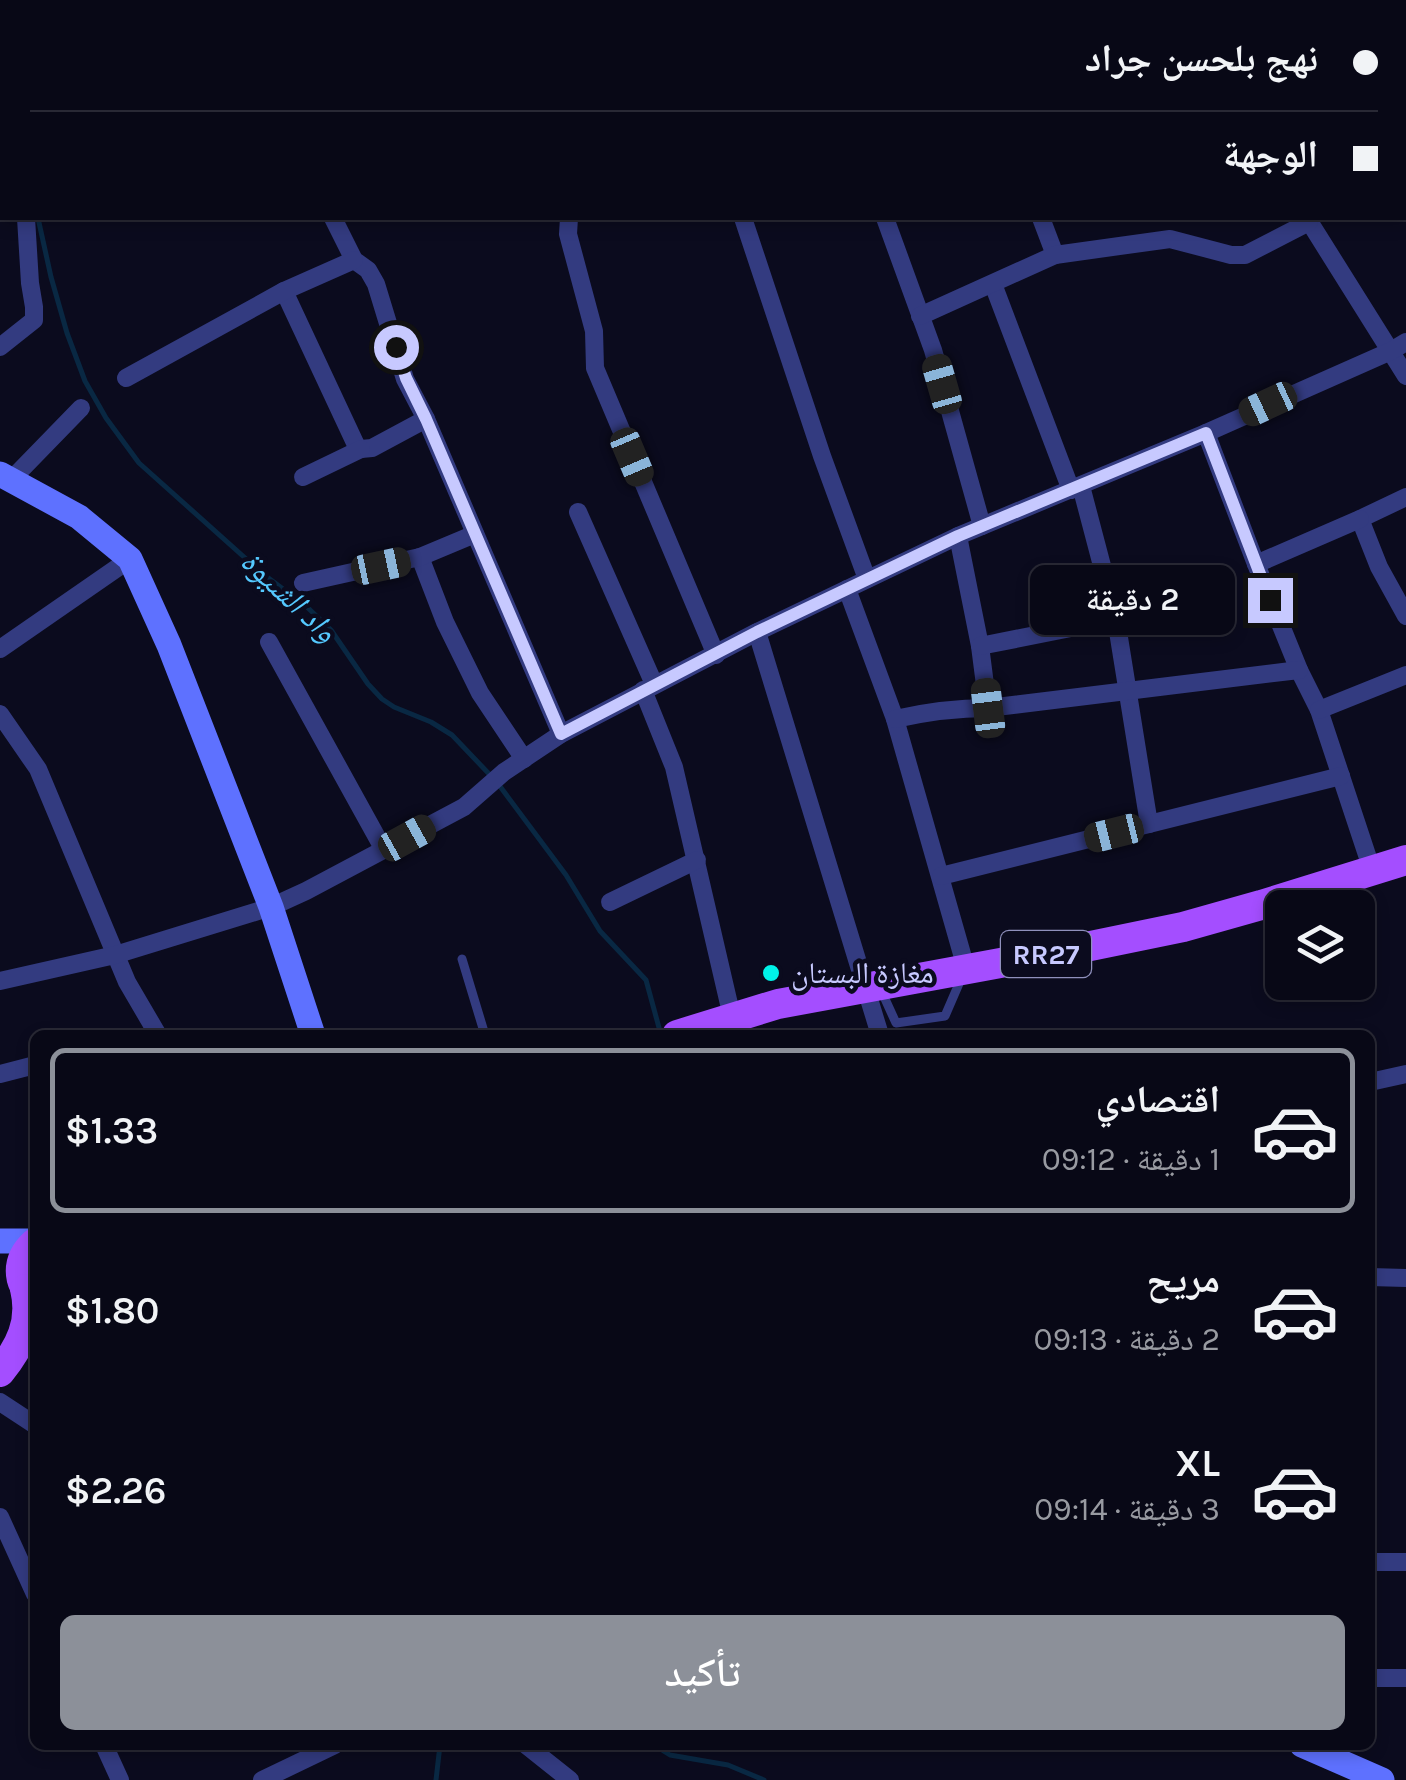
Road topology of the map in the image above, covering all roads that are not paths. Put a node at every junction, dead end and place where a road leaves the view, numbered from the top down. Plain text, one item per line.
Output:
1 (26, 220) edge
2 (334, 220) edge
3 (568, 220) edge
4 (744, 220) edge
5 (887, 220) edge
6 (1042, 220) edge
7 (1308, 220) edge
8 (1055, 255) junction
9 (354, 260) junction
10 (993, 284) junction
11 (284, 291) junction
12 (920, 316) junction
13 (0, 347) edge
14 (1399, 347) edge
15 (1406, 376) edge
16 (126, 378) dead end
17 (81, 408) dead end
18 (426, 419) junction
19 (1206, 433) junction
20 (361, 449) junction
21 (6, 477) edge
22 (304, 477) dead end
23 (1076, 488) junction
24 (1406, 497) edge
25 (578, 512) dead end
26 (1360, 519) junction
27 (982, 526) junction
28 (475, 534) junction
29 (958, 536) junction
30 (420, 558) junction
31 (130, 559) junction
32 (1256, 564) junction
33 (867, 578) junction
34 (303, 583) dead end
35 (847, 589) junction
36 (1406, 616) edge
37 (1116, 619) junction
38 (757, 632) junction
39 (269, 642) dead end
40 (980, 646) junction
41 (0, 649) edge
42 (716, 655) junction
43 (1299, 670) junction
44 (1406, 676) edge
45 (649, 687) junction
46 (1128, 692) junction
47 (988, 708) junction
48 (1319, 710) junction
49 (0, 714) edge
50 (895, 719) junction
51 (561, 734) junction
52 (524, 759) junction
53 (1341, 776) junction
54 (1148, 824) junction
55 (384, 850) junction
56 (696, 860) junction
57 (1406, 860) edge
58 (1372, 870) junction
59 (941, 876) junction
60 (610, 902) dead end
61 (271, 907) junction
62 (116, 955) junction
63 (462, 959) dead end
64 (966, 968) junction
65 (0, 981) edge
66 (872, 986) junction
67 (732, 1017) junction
68 (151, 1030) edge
69 (311, 1030) edge
70 (483, 1030) edge
71 (692, 1030) edge
72 (879, 1030) edge
73 (30, 1066) edge
74 (0, 1074) edge
75 (1406, 1074) edge
76 (1375, 1081) edge
77 (0, 1241) edge
78 (30, 1242) edge
79 (30, 1248) edge
80 (1375, 1277) edge
81 (20, 1278) edge
82 (1406, 1278) edge
83 (10, 1360) edge
84 (0, 1402) edge
85 (30, 1422) edge
86 (2, 1524) edge
87 (1375, 1562) edge
88 (1406, 1562) edge
89 (30, 1583) edge
90 (1375, 1678) edge
91 (1406, 1678) edge
92 (106, 1750) edge
93 (326, 1750) edge
94 (532, 1750) edge
95 (1320, 1750) edge
96 (282, 1776) edge
97 (120, 1780) edge
98 (262, 1780) edge
99 (570, 1780) edge
100 (1382, 1780) edge

1 - 13 street
2 - 9 street
3 - 42 street
4 - 33 street
5 - 12 street
6 - 8 street
7 - 8 street
7 - 14 street
8 - 10 street
9 - 11 street
9 - 18 street
10 - 12 street
10 - 23 street
11 - 16 street
11 - 20 street
12 - 27 street
14 - 15 street
14 - 19 street
17 - 21 street
18 - 20 street
18 - 28 street
19 - 23 street
19 - 32 street
20 - 22 street
21 - 31 street
23 - 27 street
23 - 37 street
24 - 26 street
25 - 45 street
26 - 32 street
26 - 36 street
27 - 29 street
28 - 30 street
28 - 51 street
29 - 33 street
29 - 40 street
30 - 34 street
30 - 52 street
31 - 41 street
31 - 61 street
32 - 43 street
33 - 35 street
35 - 38 street
35 - 50 street
37 - 40 street
37 - 46 street
38 - 42 street
38 - 66 street
39 - 55 street
40 - 47 street
42 - 45 street
43 - 46 street
43 - 48 street
44 - 48 street
45 - 51 street
45 - 56 street
46 - 47 street
46 - 54 street
47 - 50 street
48 - 53 street
49 - 62 street
50 - 59 street
51 - 52 street
52 - 55 street
53 - 54 street
53 - 58 street
54 - 59 street
55 - 61 street
56 - 60 street
56 - 67 street
57 - 58 main road, RR27
58 - 64 main road, RR27
59 - 64 street
61 - 62 street
61 - 69 street
62 - 65 street
62 - 68 street
63 - 70 lane
64 - 66 main road, RR27
64 - 66 lane
66 - 67 main road, RR27
66 - 72 street
67 - 71 main road, RR27
73 - 74 street
75 - 76 street
77 - 78 street
79 - 81 main road
80 - 82 street
81 - 83 main road
84 - 85 street
86 - 89 street
87 - 88 street
90 - 91 street
92 - 97 street
93 - 96 street
94 - 99 street
95 - 100 street
96 - 98 street

